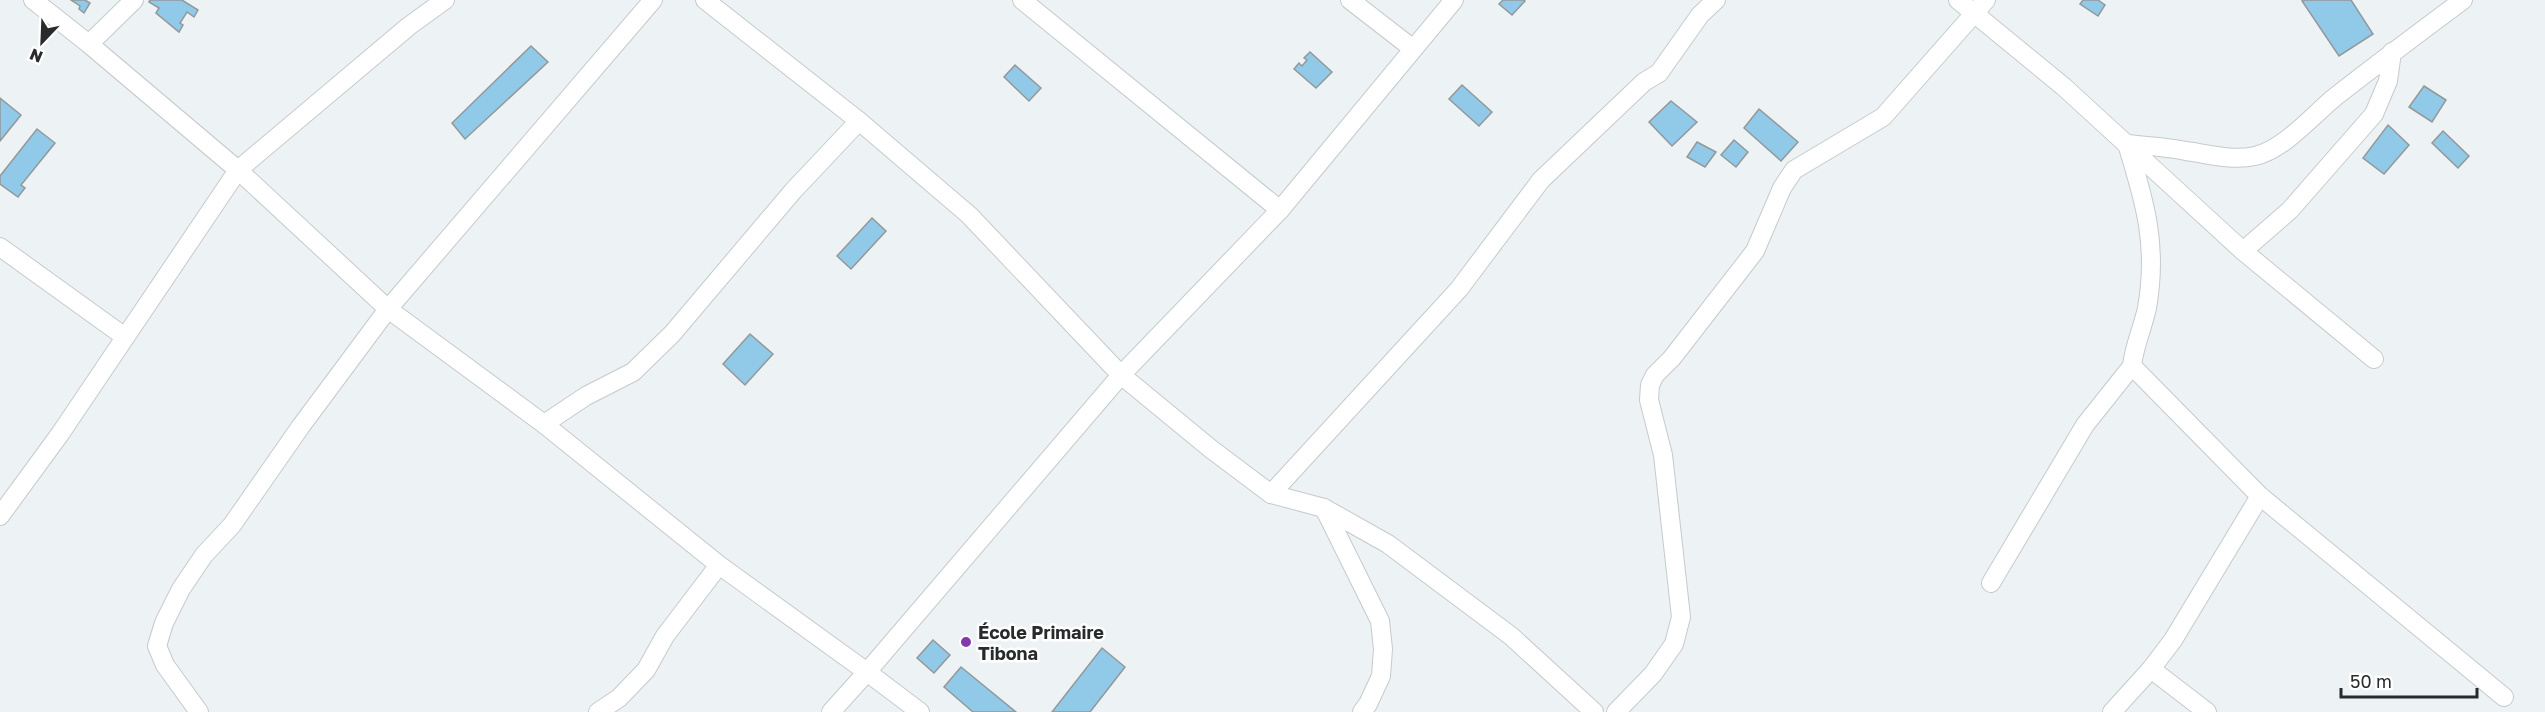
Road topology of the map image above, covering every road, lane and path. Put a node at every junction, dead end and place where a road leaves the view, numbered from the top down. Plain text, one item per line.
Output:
1 (33, 0) edge
2 (134, 0) edge
3 (445, 0) edge
4 (653, 0) edge
5 (705, 0) edge
6 (1022, 0) edge
7 (1350, 0) edge
8 (1454, 0) edge
9 (1716, 0) edge
10 (1958, 0) edge
11 (2463, 0) edge
12 (1980, 7) edge
13 (89, 44) junction
14 (1412, 48) junction
15 (2392, 52) junction
16 (859, 121) junction
17 (2127, 144) junction
18 (238, 170) junction
19 (1280, 210) junction
20 (0, 247) edge
21 (2243, 251) junction
22 (387, 309) junction
23 (125, 337) junction
24 (2374, 359) dead end
25 (2132, 366) junction
26 (1121, 375) junction
27 (544, 424) junction
28 (1271, 494) junction
29 (2260, 496) junction
30 (1324, 508) junction
31 (0, 516) edge
32 (719, 565) junction
33 (1991, 584) dead end
34 (2151, 669) junction
35 (867, 672) junction
36 (2504, 697) dead end
37 (200, 712) edge
38 (598, 712) edge
39 (831, 712) edge
40 (920, 712) edge
41 (1362, 712) edge
42 (1594, 712) edge
43 (1616, 712) edge
44 (2112, 712) edge
45 (2207, 712) edge

1 - 13 street
2 - 13 street
3 - 18 street
4 - 22 street
5 - 16 street
6 - 19 street
7 - 14 street
8 - 14 street
9 - 28 street
10 - 12 street
11 - 15 street
12 - 17 street
12 - 43 street
13 - 18 street
14 - 19 street
15 - 17 street
15 - 21 street
16 - 26 street
16 - 27 street
17 - 21 street
17 - 25 street
18 - 22 street
18 - 23 street
19 - 26 street
20 - 23 street
21 - 24 street
22 - 27 street
22 - 37 street
23 - 31 street
25 - 29 street
25 - 33 street
26 - 28 street
26 - 35 street
27 - 32 street
28 - 30 street
29 - 34 street
29 - 36 street
30 - 41 street
30 - 42 street
32 - 35 street
32 - 38 street
34 - 44 street
34 - 45 street
35 - 39 street
35 - 40 street

